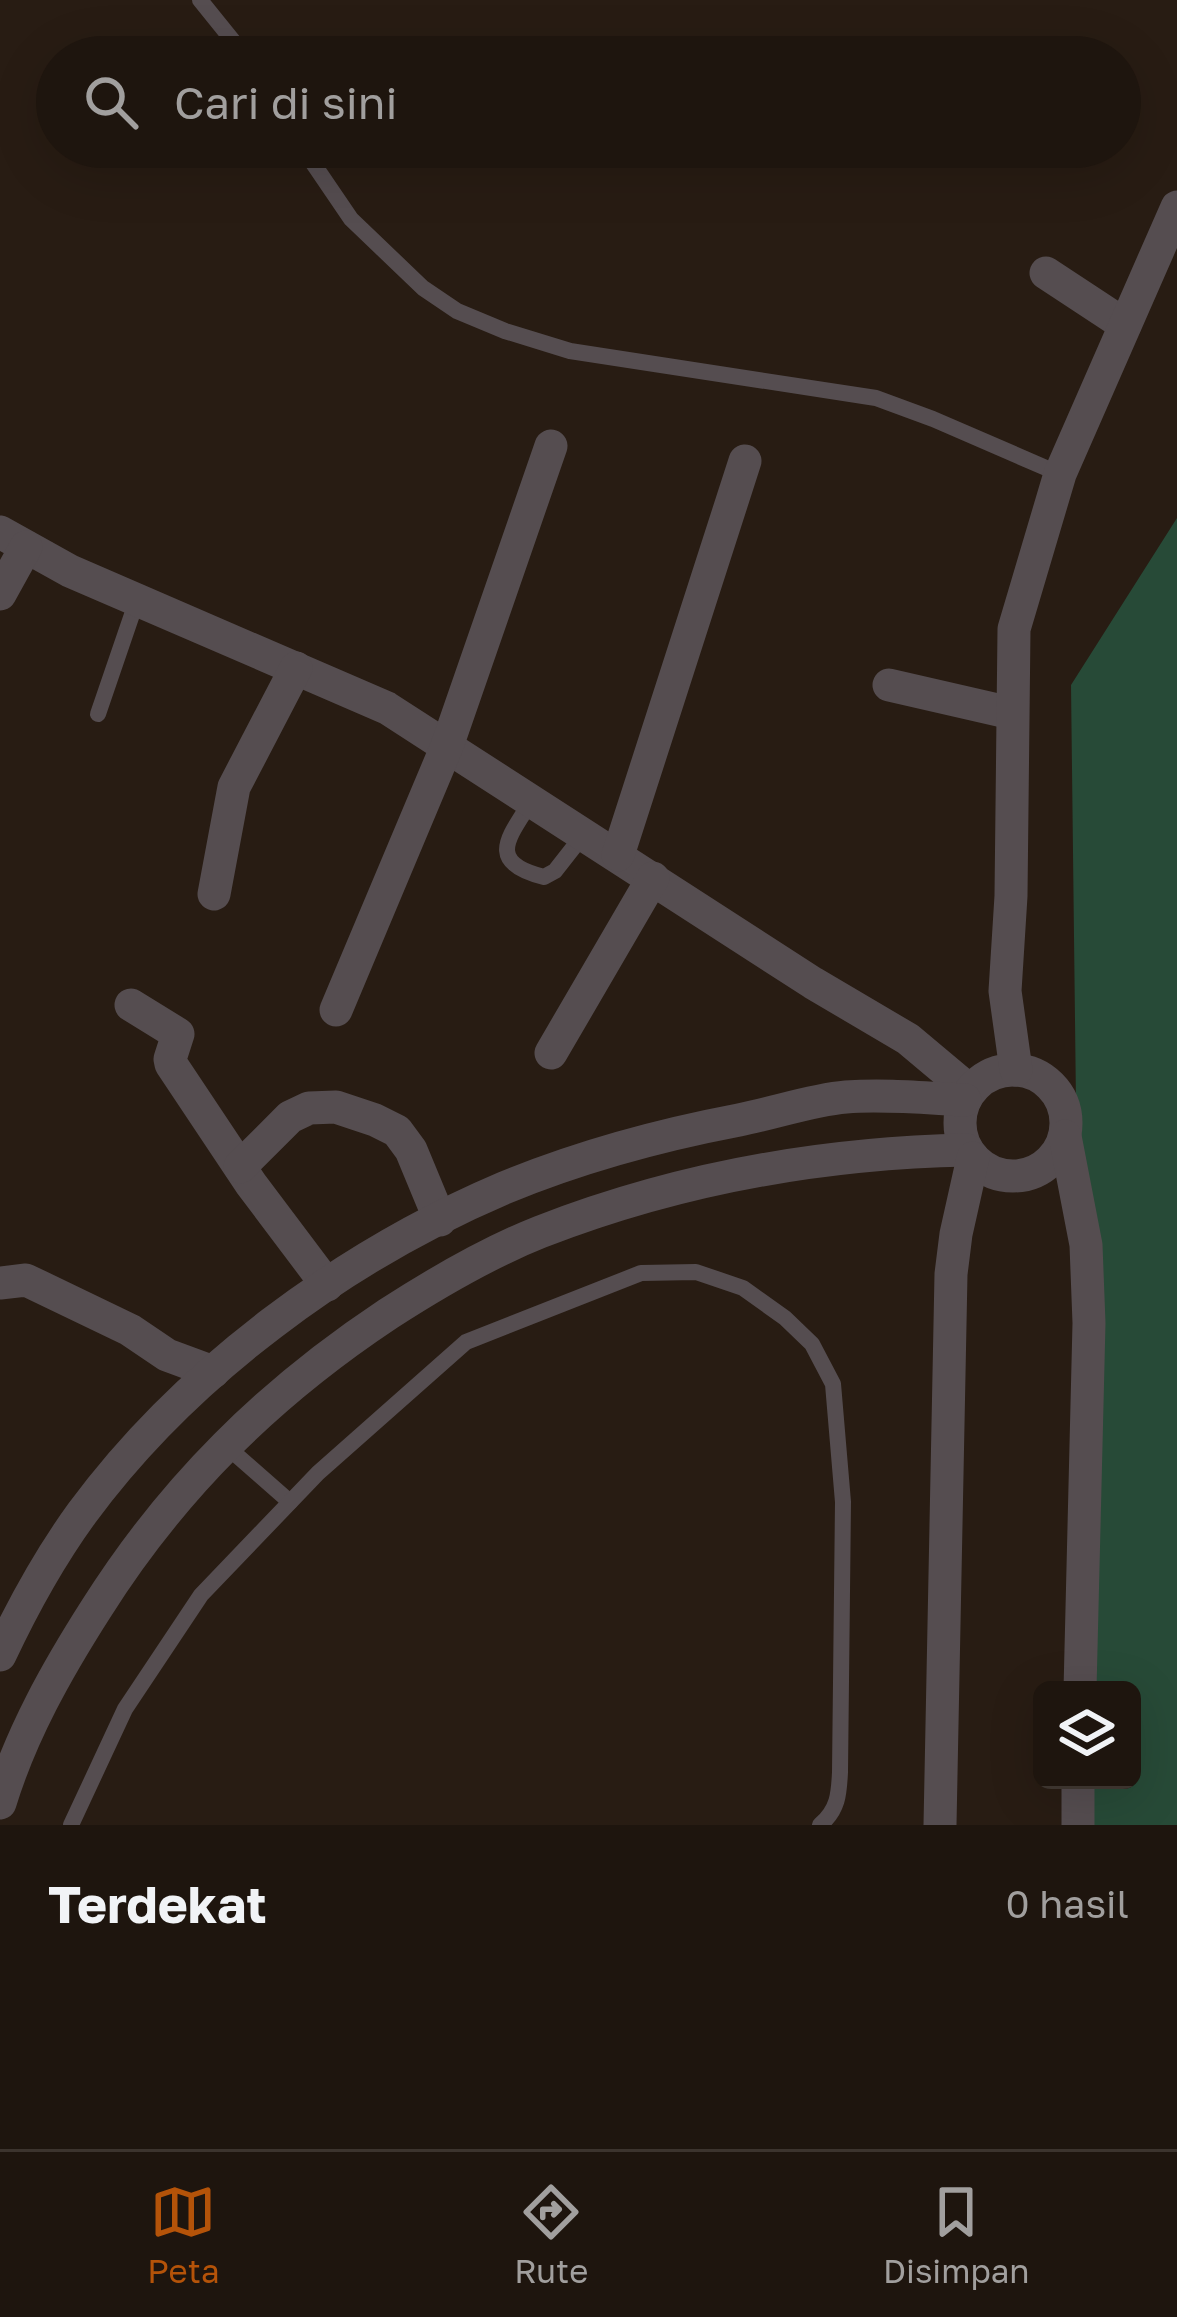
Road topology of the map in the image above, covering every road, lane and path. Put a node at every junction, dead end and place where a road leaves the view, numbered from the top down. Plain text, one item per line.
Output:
1 (200, 0) edge
2 (229, 36) edge
3 (316, 168) edge
4 (1177, 207) edge
5 (1046, 273) dead end
6 (1125, 325) junction
7 (551, 446) dead end
8 (745, 461) dead end
9 (1060, 474) junction
10 (13, 539) edge
11 (0, 594) edge
12 (136, 600) junction
13 (296, 668) junction
14 (889, 685) dead end
15 (98, 713) dead end
16 (1011, 713) junction
17 (447, 746) junction
18 (532, 800) junction
19 (584, 834) junction
20 (618, 855) junction
21 (652, 878) junction
22 (214, 894) dead end
23 (131, 1005) dead end
24 (337, 1010) dead end
25 (551, 1054) dead end
26 (1016, 1070) junction
27 (967, 1096) junction
28 (1065, 1136) junction
29 (970, 1154) junction
30 (239, 1167) junction
31 (440, 1220) junction
32 (0, 1283) edge
33 (327, 1285) junction
34 (213, 1372) junction
35 (225, 1445) junction
36 (290, 1502) junction
37 (0, 1654) edge
38 (1080, 1681) edge
39 (1078, 1789) edge
40 (0, 1804) edge
41 (70, 1825) edge
42 (820, 1825) edge
43 (940, 1825) edge
44 (1078, 1825) edge

1 - 2 lane
3 - 9 lane
4 - 6 street
5 - 6 street
6 - 9 street
7 - 17 street
8 - 20 street
9 - 16 street
10 - 11 street
10 - 12 street
12 - 13 street
12 - 15 lane
13 - 17 street
13 - 22 street
14 - 16 street
16 - 26 street
17 - 18 street
17 - 24 street
18 - 19 street
18 - 19 lane
19 - 20 street
20 - 21 street
21 - 25 street
21 - 27 street
23 - 30 street
26 - 27 street
26 - 28 street
27 - 29 street
27 - 31 street
28 - 29 street
28 - 38 street
29 - 35 street
29 - 43 street
30 - 31 street
30 - 33 street
31 - 33 street
32 - 34 street
33 - 34 street
34 - 37 street
35 - 36 lane
35 - 40 street
36 - 41 lane
36 - 42 lane
39 - 44 street

